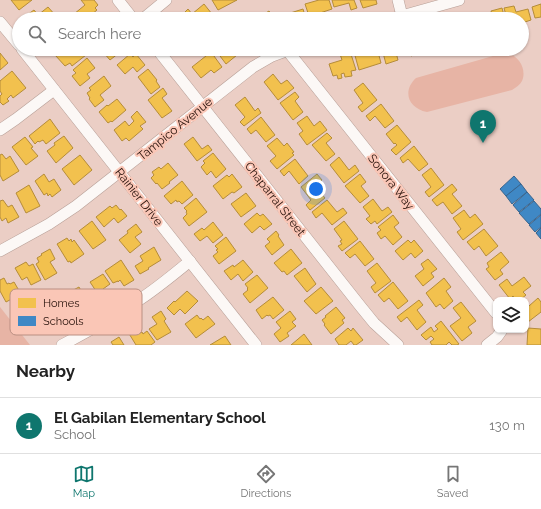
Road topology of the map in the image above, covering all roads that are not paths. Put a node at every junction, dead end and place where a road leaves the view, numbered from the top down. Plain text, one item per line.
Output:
1 (118, 0) edge
2 (166, 0) edge
3 (398, 0) edge
4 (458, 0) edge
5 (127, 12) edge
6 (151, 12) edge
7 (397, 12) edge
8 (415, 12) edge
9 (0, 22) edge
10 (12, 37) edge
11 (27, 56) edge
12 (162, 56) edge
13 (272, 56) edge
14 (294, 56) edge
15 (54, 90) junction
16 (202, 107) junction
17 (0, 130) edge
18 (120, 172) junction
19 (0, 252) edge
20 (190, 261) junction
21 (142, 298) edge
22 (493, 310) edge
23 (500, 333) edge
24 (80, 335) edge
25 (62, 345) edge
26 (256, 345) edge
27 (398, 345) edge
28 (487, 345) edge

1 - 5 street
2 - 6 street
3 - 7 street
4 - 8 street
9 - 10 street
11 - 15 street, Rainier Drive
12 - 16 street, Chaparral Street
13 - 16 street, Tampico Avenue
14 - 22 street, Sonora Way
15 - 17 street
15 - 18 street, Rainier Drive
16 - 18 street, Tampico Avenue
16 - 27 street, Chaparral Street
18 - 19 street, Tampico Avenue
18 - 20 street, Rainier Drive
20 - 21 street
20 - 26 street, Rainier Drive
23 - 28 street
24 - 25 street

